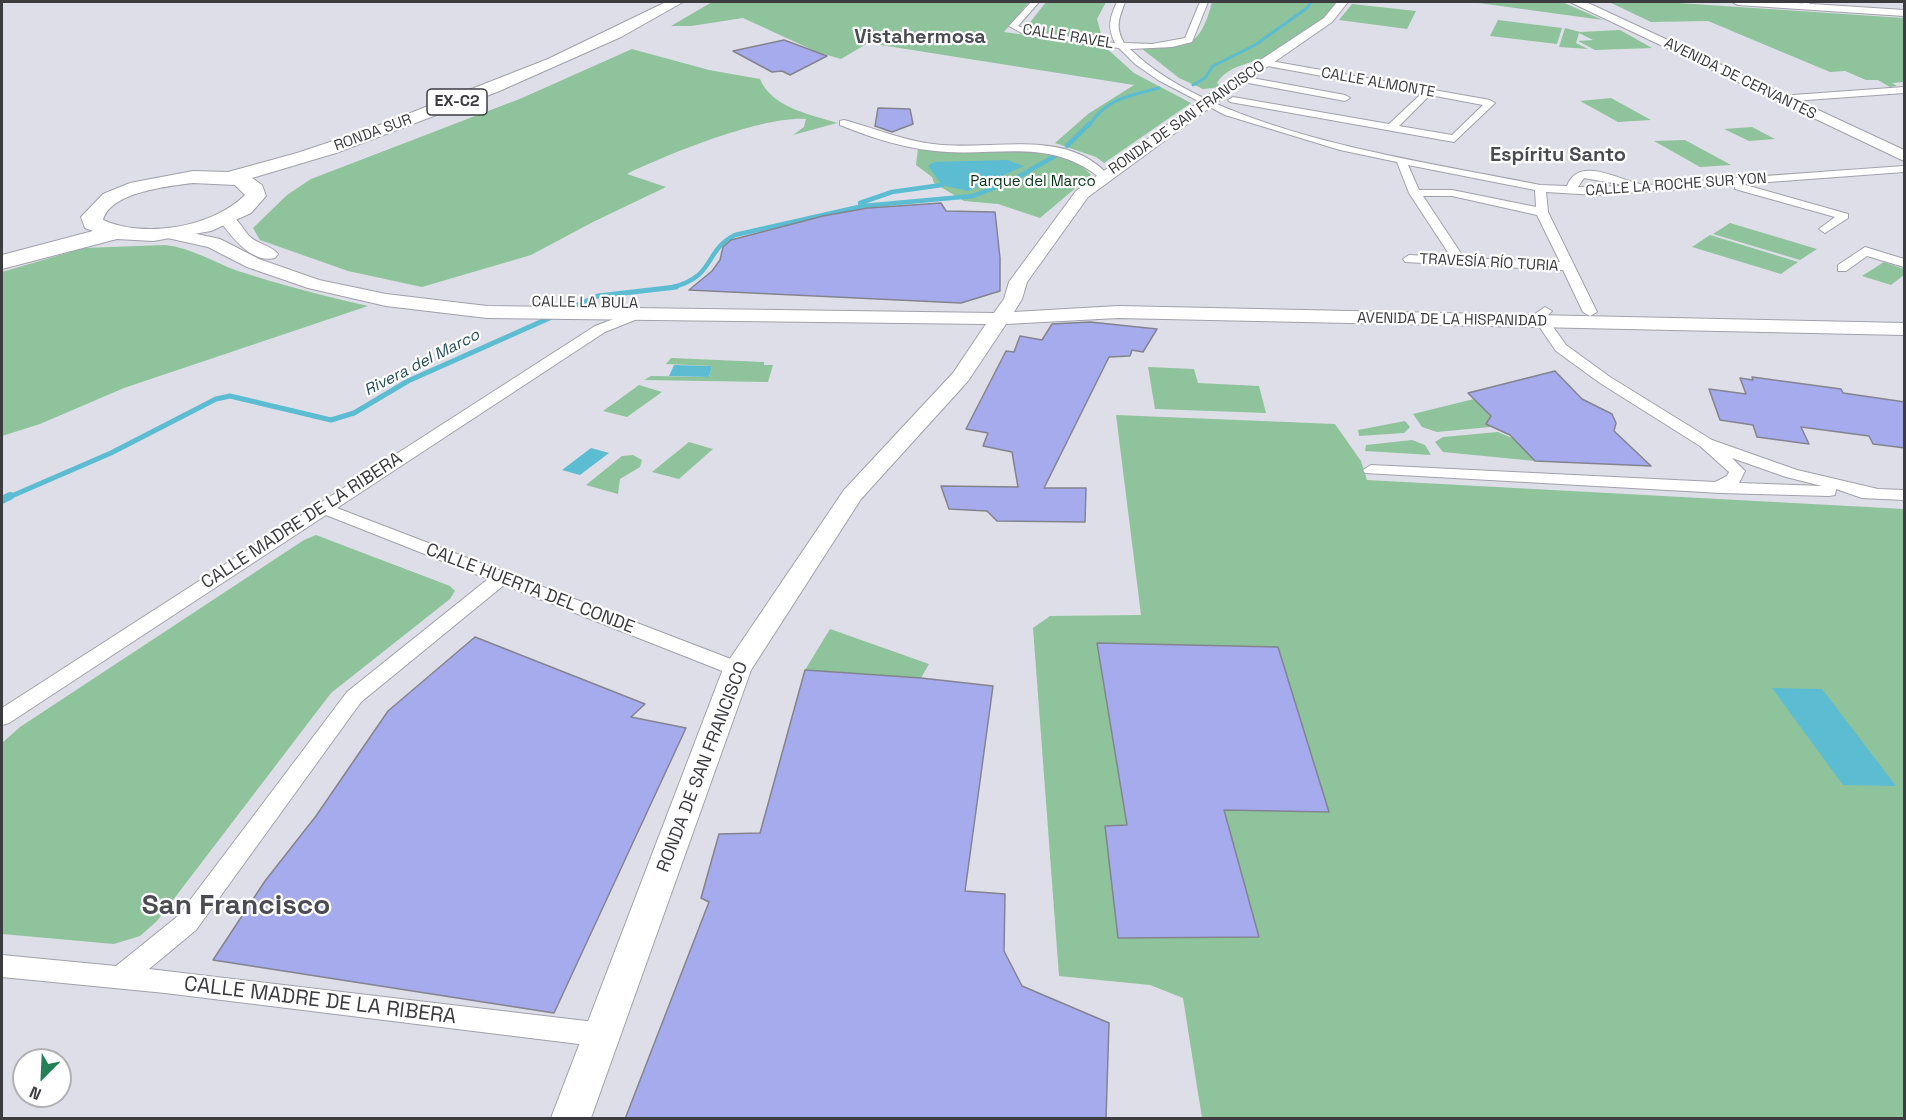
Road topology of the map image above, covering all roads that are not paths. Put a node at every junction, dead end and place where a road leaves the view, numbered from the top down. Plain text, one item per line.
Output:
1 (676, 2) edge
2 (694, 2) edge
3 (1035, 2) edge
4 (1121, 2) edge
5 (1204, 2) edge
6 (1342, 2) edge
7 (1577, 2) edge
8 (1592, 2) edge
9 (1738, 2) edge
10 (1785, 2) edge
11 (1805, 2) edge
12 (1905, 11) edge
13 (1121, 45) junction
14 (1265, 63) junction
15 (1241, 79) junction
16 (1365, 81) junction
17 (1190, 92) junction
18 (1428, 92) junction
19 (1905, 92) edge
20 (1890, 93) junction
21 (1229, 94) junction
22 (1345, 98) junction
23 (1793, 98) junction
24 (1905, 99) edge
25 (1208, 103) junction
26 (1228, 113) junction
27 (1324, 116) junction
28 (1187, 117) junction
29 (847, 124) dead end
30 (1391, 128) junction
31 (1356, 136) junction
32 (1905, 148) edge
33 (1905, 156) edge
34 (1401, 160) junction
35 (1905, 169) edge
36 (1104, 176) junction
37 (228, 178) junction
38 (1725, 183) junction
39 (1540, 188) junction
40 (1648, 188) junction
41 (255, 189) junction
42 (1573, 191) junction
43 (1415, 193) junction
44 (1542, 213) junction
45 (92, 217) junction
46 (226, 218) junction
47 (1825, 229) dead end
48 (113, 233) junction
49 (170, 233) junction
50 (2, 252) edge
51 (1409, 259) dead end
52 (1460, 261) junction
53 (2, 262) edge
54 (1905, 263) edge
55 (1568, 266) junction
56 (1842, 268) dead end
57 (998, 312) junction
58 (1590, 312) junction
59 (960, 314) junction
60 (635, 315) junction
61 (1544, 316) junction
62 (1905, 320) edge
63 (604, 327) joint
64 (1905, 328) edge
65 (1706, 443) junction
66 (1764, 469) junction
67 (1371, 470) dead end
68 (1735, 479) junction
69 (1717, 487) junction
70 (1760, 489) junction
71 (1875, 493) junction
72 (1905, 495) edge
73 (322, 508) junction
74 (501, 578) junction
75 (737, 669) junction
76 (2, 718) edge
77 (2, 966) edge
78 (120, 978) junction
79 (603, 1035) junction
80 (571, 1119) edge

1 - 37 highway, RONDA SUR / EX-C2
2 - 41 highway, RONDA SUR / EX-C2
3 - 13 street, CALLE RAVEL
4 - 13 street
5 - 13 street
6 - 14 main road, RONDA DE SAN FRANCISCO
7 - 33 main road, AVENIDA DE CERVANTES
8 - 23 main road, AVENIDA DE CERVANTES
9 - 12 main road
10 - 11 main road
11 - 12 main road
13 - 17 street, CALLE LA ROCHE SUR YON
14 - 15 main road, RONDA DE SAN FRANCISCO
14 - 16 street, CALLE ALMONTE
15 - 21 main road, RONDA DE SAN FRANCISCO
15 - 22 street
16 - 18 street, CALLE ALMONTE
16 - 22 street
17 - 21 street
17 - 25 street, CALLE LA ROCHE SUR YON
18 - 30 street
18 - 30 street, CALLE ALMONTE
19 - 20 street
20 - 23 street
20 - 24 street
21 - 25 main road, RONDA DE SAN FRANCISCO
21 - 27 street
22 - 27 street
23 - 32 main road, AVENIDA DE CERVANTES
25 - 26 street, CALLE LA ROCHE SUR YON
25 - 28 main road, RONDA DE SAN FRANCISCO
26 - 28 street
26 - 31 street, CALLE LA ROCHE SUR YON
27 - 31 street
28 - 36 main road, RONDA DE SAN FRANCISCO
29 - 36 street
30 - 31 street
31 - 34 street, CALLE LA ROCHE SUR YON
34 - 39 street, CALLE LA ROCHE SUR YON
34 - 43 street
35 - 38 street, CALLE LA ROCHE SUR YON
36 - 57 main road, RONDA DE SAN FRANCISCO
37 - 41 highway, EX-C2
37 - 45 highway, EX-C2
38 - 40 street, CALLE LA ROCHE SUR YON
38 - 47 street
39 - 42 street, CALLE LA ROCHE SUR YON
39 - 44 street
40 - 42 street, CALLE LA ROCHE SUR YON
40 - 42 street
41 - 46 highway, EX-C2
43 - 44 street
43 - 52 street
44 - 55 street
45 - 48 highway
45 - 50 highway, EX-C2
46 - 49 highway, EX-C2
46 - 59 main road, CALLE LA BULA
48 - 49 highway, EX-C2
48 - 53 highway, EX-C2
49 - 60 main road, CALLE LA BULA
51 - 52 street, TRAVESÍA RÍO TURIA
52 - 55 street, TRAVESÍA RÍO TURIA
54 - 56 street
55 - 58 street
57 - 59 main road, CALLE LA BULA
57 - 59 main road, CALLE LA BULA
57 - 61 main road, AVENIDA DE LA HISPANIDAD
57 - 75 main road, RONDA DE SAN FRANCISCO
58 - 61 main road, AVENIDA DE LA HISPANIDAD
58 - 62 main road, AVENIDA DE LA HISPANIDAD
59 - 60 main road, CALLE LA BULA
60 - 63 street, CALLE LA BULA
61 - 64 main road, AVENIDA DE LA HISPANIDAD
61 - 65 street
63 - 73 street, CALLE MADRE DE LA RIBERA
65 - 66 street
65 - 68 street
66 - 68 street
66 - 70 street
66 - 71 street
67 - 69 street
68 - 69 street
69 - 70 street
70 - 71 street
71 - 72 street
73 - 74 street, CALLE HUERTA DEL CONDE
73 - 76 street, CALLE MADRE DE LA RIBERA
74 - 75 street, CALLE HUERTA DEL CONDE
74 - 78 street
75 - 79 main road, RONDA DE SAN FRANCISCO
77 - 78 street, CALLE MADRE DE LA RIBERA
78 - 79 street, CALLE MADRE DE LA RIBERA
79 - 80 main road, RONDA DE SAN FRANCISCO

